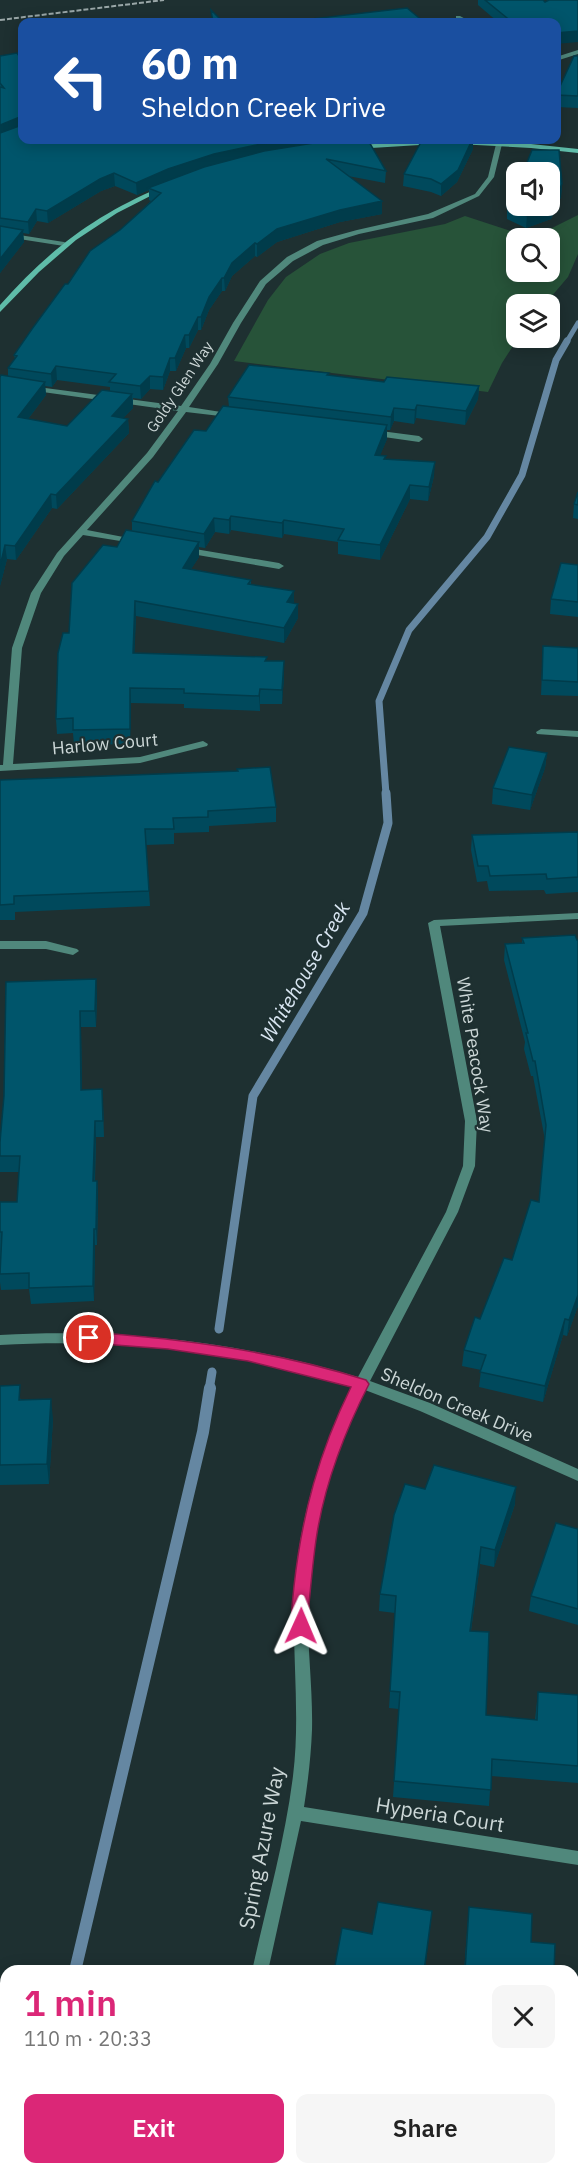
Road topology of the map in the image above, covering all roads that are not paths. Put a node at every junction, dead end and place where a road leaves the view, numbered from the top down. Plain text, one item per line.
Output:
1 (578, 52) edge
2 (561, 57) edge
3 (414, 144) edge
4 (499, 144) edge
5 (517, 144) edge
6 (346, 147) edge
7 (578, 151) edge
8 (173, 184) edge
9 (0, 234) edge
10 (64, 244) junction
11 (0, 310) edge
12 (0, 384) edge
13 (182, 410) junction
14 (242, 417) edge
15 (360, 432) edge
16 (419, 439) dead end
17 (81, 532) junction
18 (151, 544) edge
19 (175, 548) edge
20 (279, 566) dead end
21 (542, 732) dead end
22 (578, 734) edge
23 (203, 744) dead end
24 (4, 767) edge
25 (578, 916) edge
26 (0, 945) edge
27 (73, 951) dead end
28 (0, 1340) edge
29 (361, 1384) junction
30 (578, 1475) edge
31 (295, 1813) junction
32 (578, 1858) edge
33 (261, 1965) edge

1 - 2 street
3 - 6 street
4 - 13 street, Goldy Glen Way
5 - 7 street
8 - 10 street
9 - 10 street
10 - 11 street
12 - 13 street
13 - 14 street
13 - 17 street, Goldy Glen Way
15 - 16 street
17 - 18 street
17 - 24 street, Goldy Glen Way
19 - 20 street
21 - 22 street
23 - 24 street, Harlow Court
25 - 29 street, White Peacock Way
26 - 27 street
28 - 29 street, Sheldon Creek Drive
29 - 30 street, Sheldon Creek Drive
29 - 31 street, Spring Azure Way
31 - 32 street, Hyperia Court
31 - 33 street, Spring Azure Way

